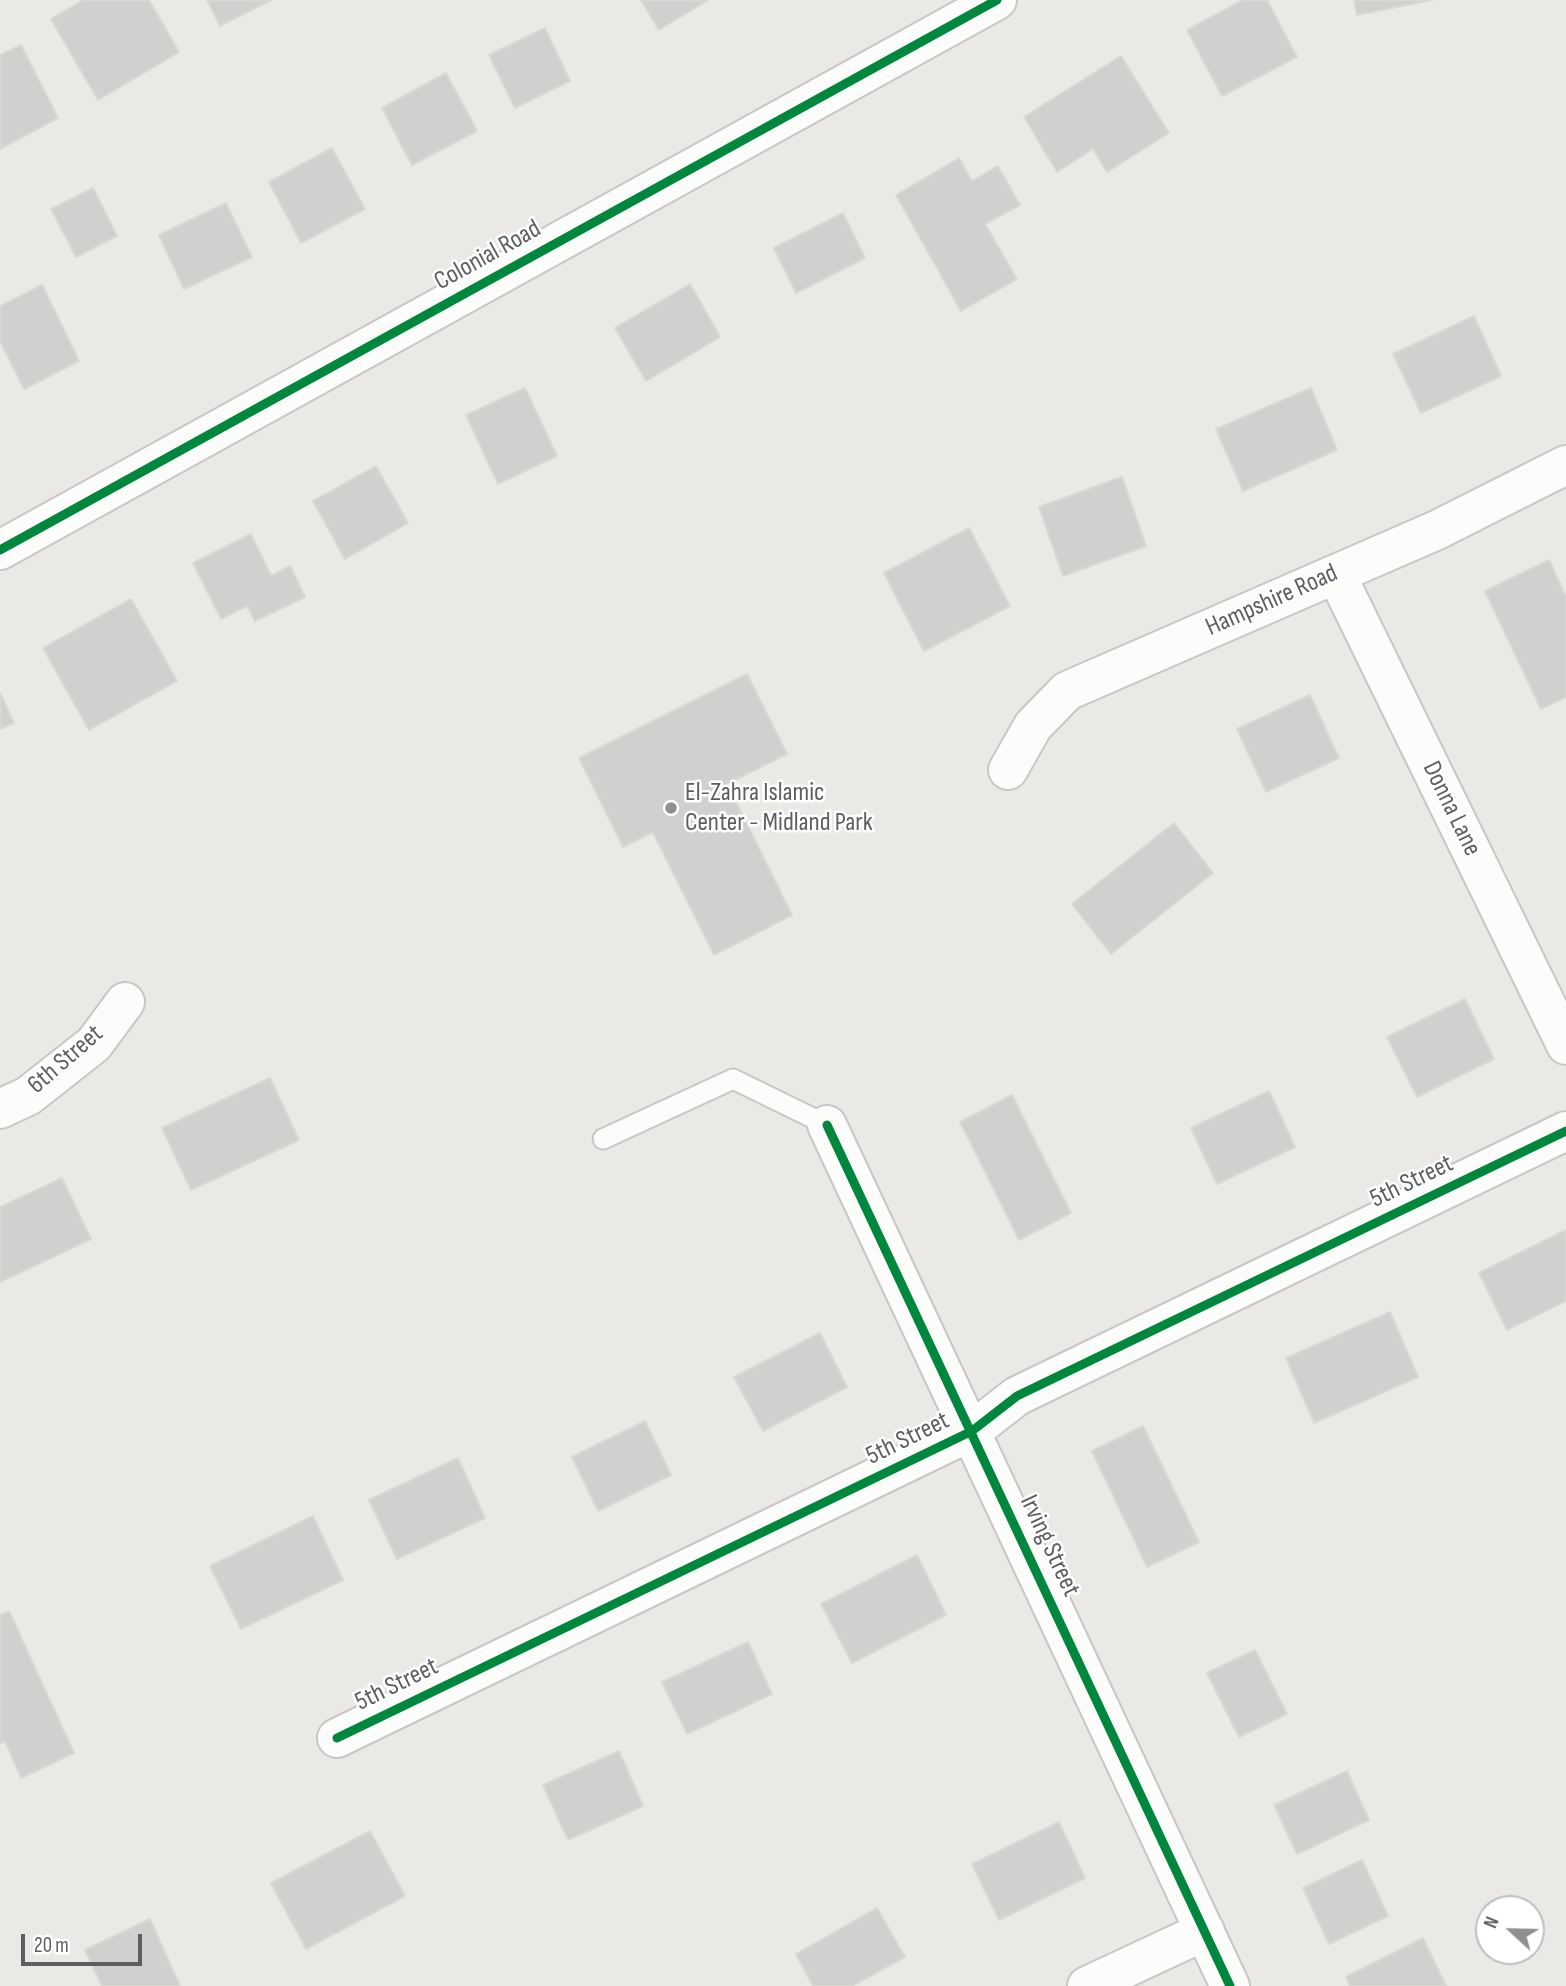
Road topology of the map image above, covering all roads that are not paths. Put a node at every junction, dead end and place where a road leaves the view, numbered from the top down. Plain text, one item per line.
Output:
1 (997, 0) edge
2 (1566, 465) edge
3 (0, 550) edge
4 (1336, 574) junction
5 (1008, 771) dead end
6 (125, 1002) dead end
7 (1566, 1045) edge
8 (0, 1109) edge
9 (827, 1125) joint
10 (1566, 1131) edge
11 (603, 1139) dead end
12 (972, 1431) junction
13 (337, 1738) dead end
14 (1205, 1931) junction
15 (1087, 1986) edge
16 (1230, 1986) edge

1 - 3 street, Colonial Road
2 - 4 street, Hampshire Road
4 - 5 street, Hampshire Road
4 - 7 street, Donna Lane
6 - 8 street, 6th Street
9 - 11 lane
9 - 12 street, Irving Street
10 - 12 street, 5th Street
12 - 13 street, 5th Street
12 - 14 street, Irving Street
14 - 15 street
14 - 16 street, Irving Street

